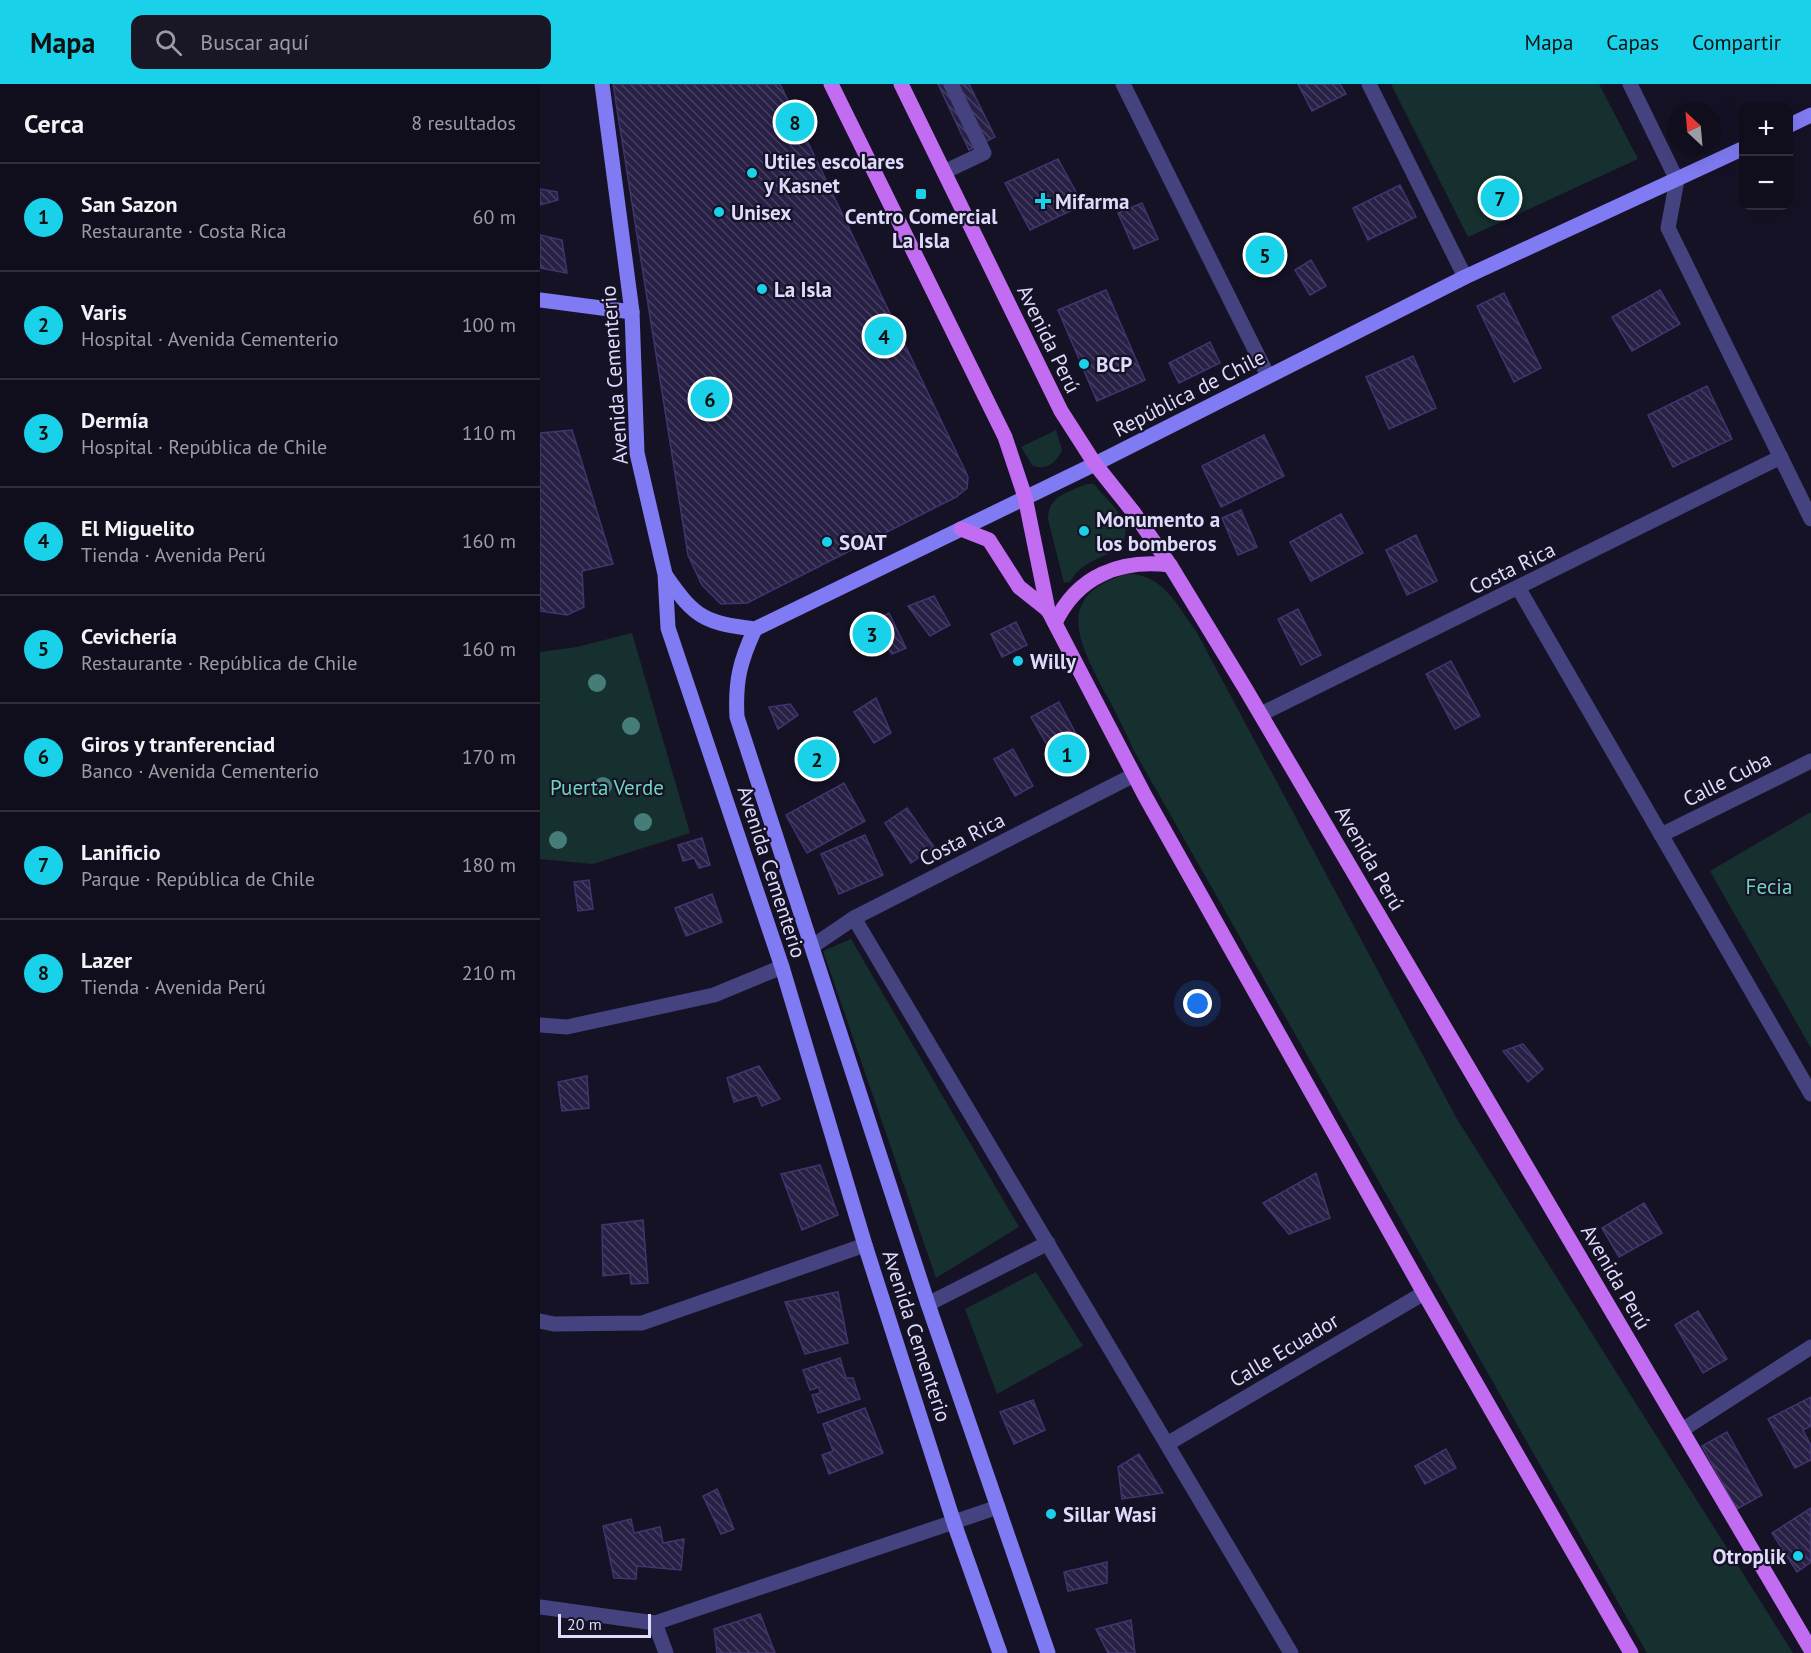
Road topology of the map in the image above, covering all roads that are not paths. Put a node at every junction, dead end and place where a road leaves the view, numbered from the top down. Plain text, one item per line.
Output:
1 (603, 84) edge
2 (831, 84) edge
3 (901, 84) edge
4 (951, 84) edge
5 (1123, 84) edge
6 (1369, 84) edge
7 (1630, 84) edge
8 (1811, 115) edge
9 (1793, 124) edge
10 (1739, 150) edge
11 (944, 172) junction
12 (1677, 180) junction
13 (1465, 277) junction
14 (540, 300) edge
15 (632, 312) junction
16 (1269, 376) junction
17 (1781, 457) junction
18 (1095, 464) junction
19 (1025, 497) junction
20 (1811, 519) edge
21 (961, 529) junction
22 (1170, 565) junction
23 (665, 574) junction
24 (1519, 589) junction
25 (1052, 616) junction
26 (755, 629) junction
27 (1261, 714) junction
28 (1811, 760) edge
29 (1134, 775) junction
30 (1661, 835) junction
31 (855, 918) junction
32 (813, 946) junction
33 (782, 966) junction
34 (540, 1025) edge
35 (1811, 1094) edge
36 (1048, 1243) junction
37 (865, 1245) junction
38 (1424, 1293) junction
39 (928, 1304) junction
40 (540, 1321) edge
41 (1811, 1347) edge
42 (1682, 1430) junction
43 (1167, 1444) junction
44 (998, 1507) junction
45 (954, 1523) junction
46 (540, 1607) edge
47 (655, 1623) junction
48 (1811, 1650) edge
49 (666, 1653) edge
50 (1000, 1653) edge
51 (1048, 1653) edge
52 (1291, 1653) edge
53 (1631, 1653) edge

1 - 15 main road, Avenida Cementerio
2 - 19 main road
3 - 11 main road, Avenida Perú
4 - 11 street
5 - 16 street
6 - 13 street
7 - 12 street
8 - 9 main road
10 - 12 main road, República de Chile
11 - 18 main road, Avenida Perú
12 - 13 main road, República de Chile
12 - 17 street
13 - 16 main road, República de Chile
14 - 15 main road
15 - 23 main road, Avenida Cementerio
16 - 18 main road, República de Chile
17 - 20 street
17 - 24 street, Costa Rica
18 - 19 main road, República de Chile
18 - 22 main road, Avenida Perú
19 - 21 main road, República de Chile
19 - 25 main road
21 - 25 main road
21 - 26 main road, República de Chile
22 - 25 main road
22 - 27 main road, Avenida Perú
23 - 26 main road
23 - 33 main road, Avenida Cementerio
24 - 27 street, Costa Rica
24 - 30 street
25 - 29 main road
26 - 32 main road, Avenida Cementerio
27 - 42 main road, Avenida Perú
28 - 30 street, Calle Cuba
29 - 31 street, Costa Rica
29 - 38 main road
30 - 35 street
31 - 32 street, Costa Rica
31 - 36 street
32 - 39 main road, Avenida Cementerio
33 - 34 street
33 - 37 main road, Avenida Cementerio
36 - 39 street
36 - 43 street
37 - 40 street
37 - 45 main road, Avenida Cementerio
38 - 43 street, Calle Ecuador
38 - 53 main road
39 - 44 main road, Avenida Cementerio
41 - 42 street
42 - 48 main road, Avenida Perú
43 - 52 street
44 - 45 street
44 - 51 main road, Avenida Cementerio
45 - 47 street
45 - 50 main road, Avenida Cementerio
46 - 47 street
47 - 49 street

